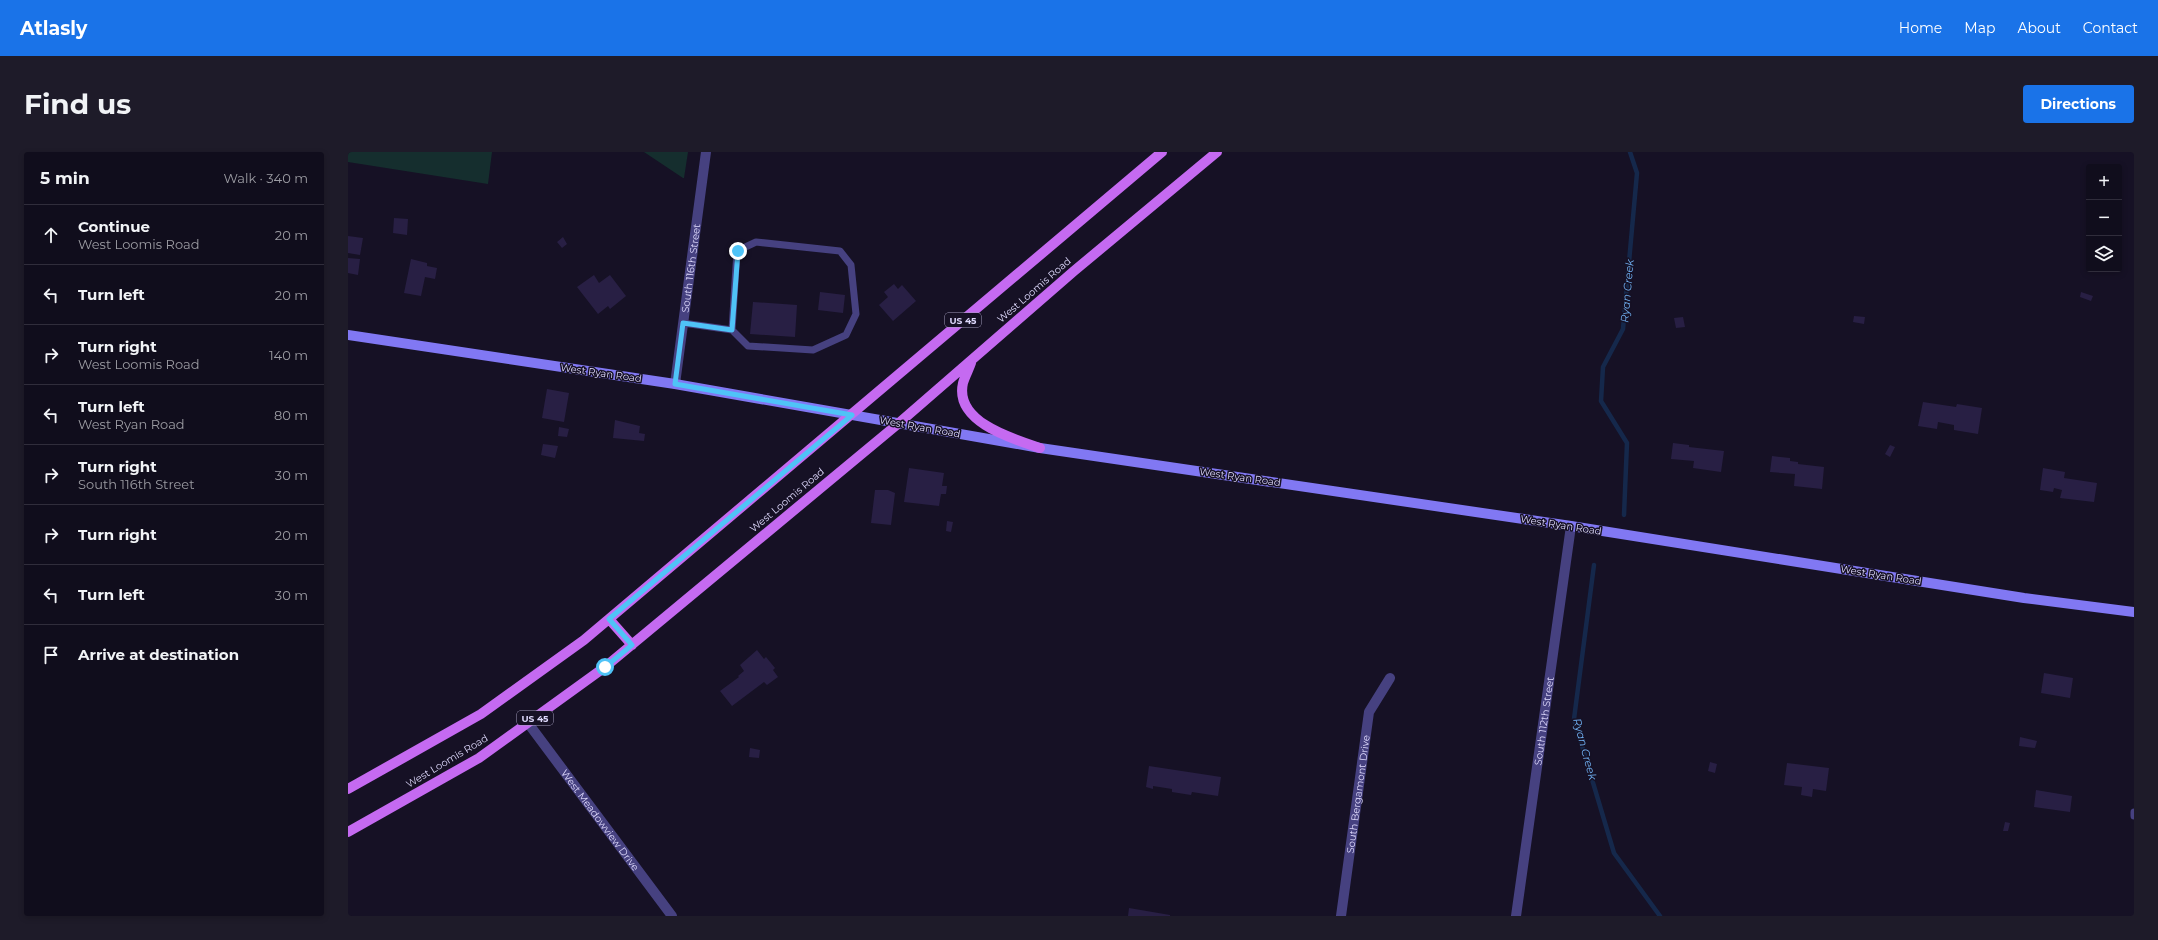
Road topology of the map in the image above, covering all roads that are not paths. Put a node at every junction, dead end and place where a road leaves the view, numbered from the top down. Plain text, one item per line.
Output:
1 (706, 152) edge
2 (1162, 152) edge
3 (1217, 152) edge
4 (683, 323) junction
5 (732, 330) junction
6 (348, 335) edge
7 (972, 360) junction
8 (675, 384) junction
9 (852, 415) junction
10 (899, 423) junction
11 (1040, 448) junction
12 (1571, 526) junction
13 (2134, 612) edge
14 (609, 619) junction
15 (632, 645) junction
16 (1390, 678) dead end
17 (528, 723) junction
18 (348, 789) edge
19 (2134, 812) edge
20 (2134, 816) edge
21 (348, 832) edge
22 (672, 916) edge
23 (1341, 916) edge
24 (1516, 916) edge

1 - 4 street, South 116th Street
2 - 9 main road, US 45
3 - 7 main road, West Loomis Road / US 45
4 - 5 lane
4 - 8 street, South 116th Street
5 - 5 lane
6 - 8 street, West Ryan Road
7 - 10 main road, West Loomis Road / US 45
7 - 11 main road
8 - 9 street, West Ryan Road
9 - 10 street, West Ryan Road
9 - 14 main road, US 45
10 - 11 street, West Ryan Road
10 - 15 main road, West Loomis Road / US 45
11 - 12 street, West Ryan Road
12 - 13 street, West Ryan Road
12 - 24 street, South 112th Street
14 - 15 main road
14 - 18 main road, US 45
15 - 17 main road, West Loomis Road / US 45
16 - 23 street, South Bergamont Drive
17 - 21 main road, West Loomis Road / US 45
17 - 22 street, West Meadowview Drive
19 - 20 lane

